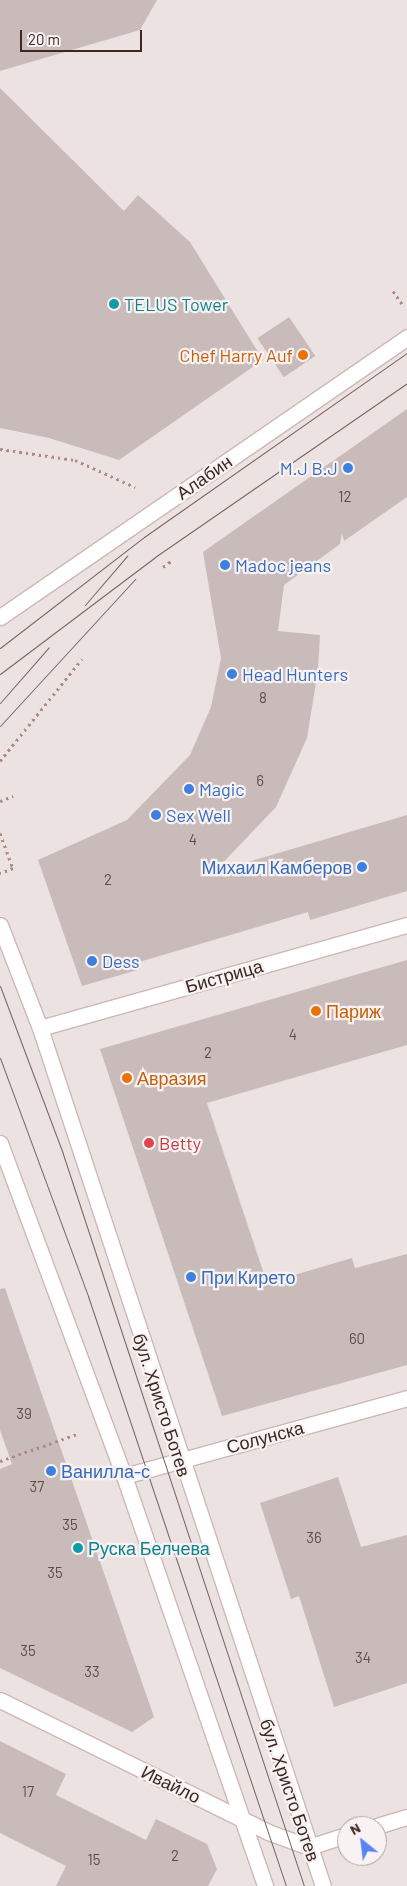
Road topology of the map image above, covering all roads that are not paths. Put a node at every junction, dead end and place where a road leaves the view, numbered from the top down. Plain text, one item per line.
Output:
1 (407, 337) edge
2 (0, 617) edge
3 (407, 924) edge
4 (0, 925) edge
5 (40, 1028) junction
6 (0, 1143) edge
7 (407, 1398) edge
8 (180, 1460) junction
9 (124, 1476) junction
10 (0, 1700) edge
11 (407, 1817) edge
12 (242, 1820) junction
13 (387, 1823) edge
14 (337, 1838) edge
15 (310, 1847) junction
16 (266, 1886) edge
17 (322, 1886) edge

1 - 2 main road, Алабин
3 - 5 main road, Бистрица
4 - 5 main road, бул. Христо Ботев
5 - 8 main road, бул. Христо Ботев
6 - 9 main road
7 - 8 main road, Солунска
8 - 9 main road, Солунска
8 - 15 main road, бул. Христо Ботев
9 - 12 main road
10 - 12 main road, Ивайло
11 - 13 main road
12 - 15 main road, Ивайло
12 - 16 main road
14 - 15 main road
15 - 17 main road, бул. Христо Ботев

